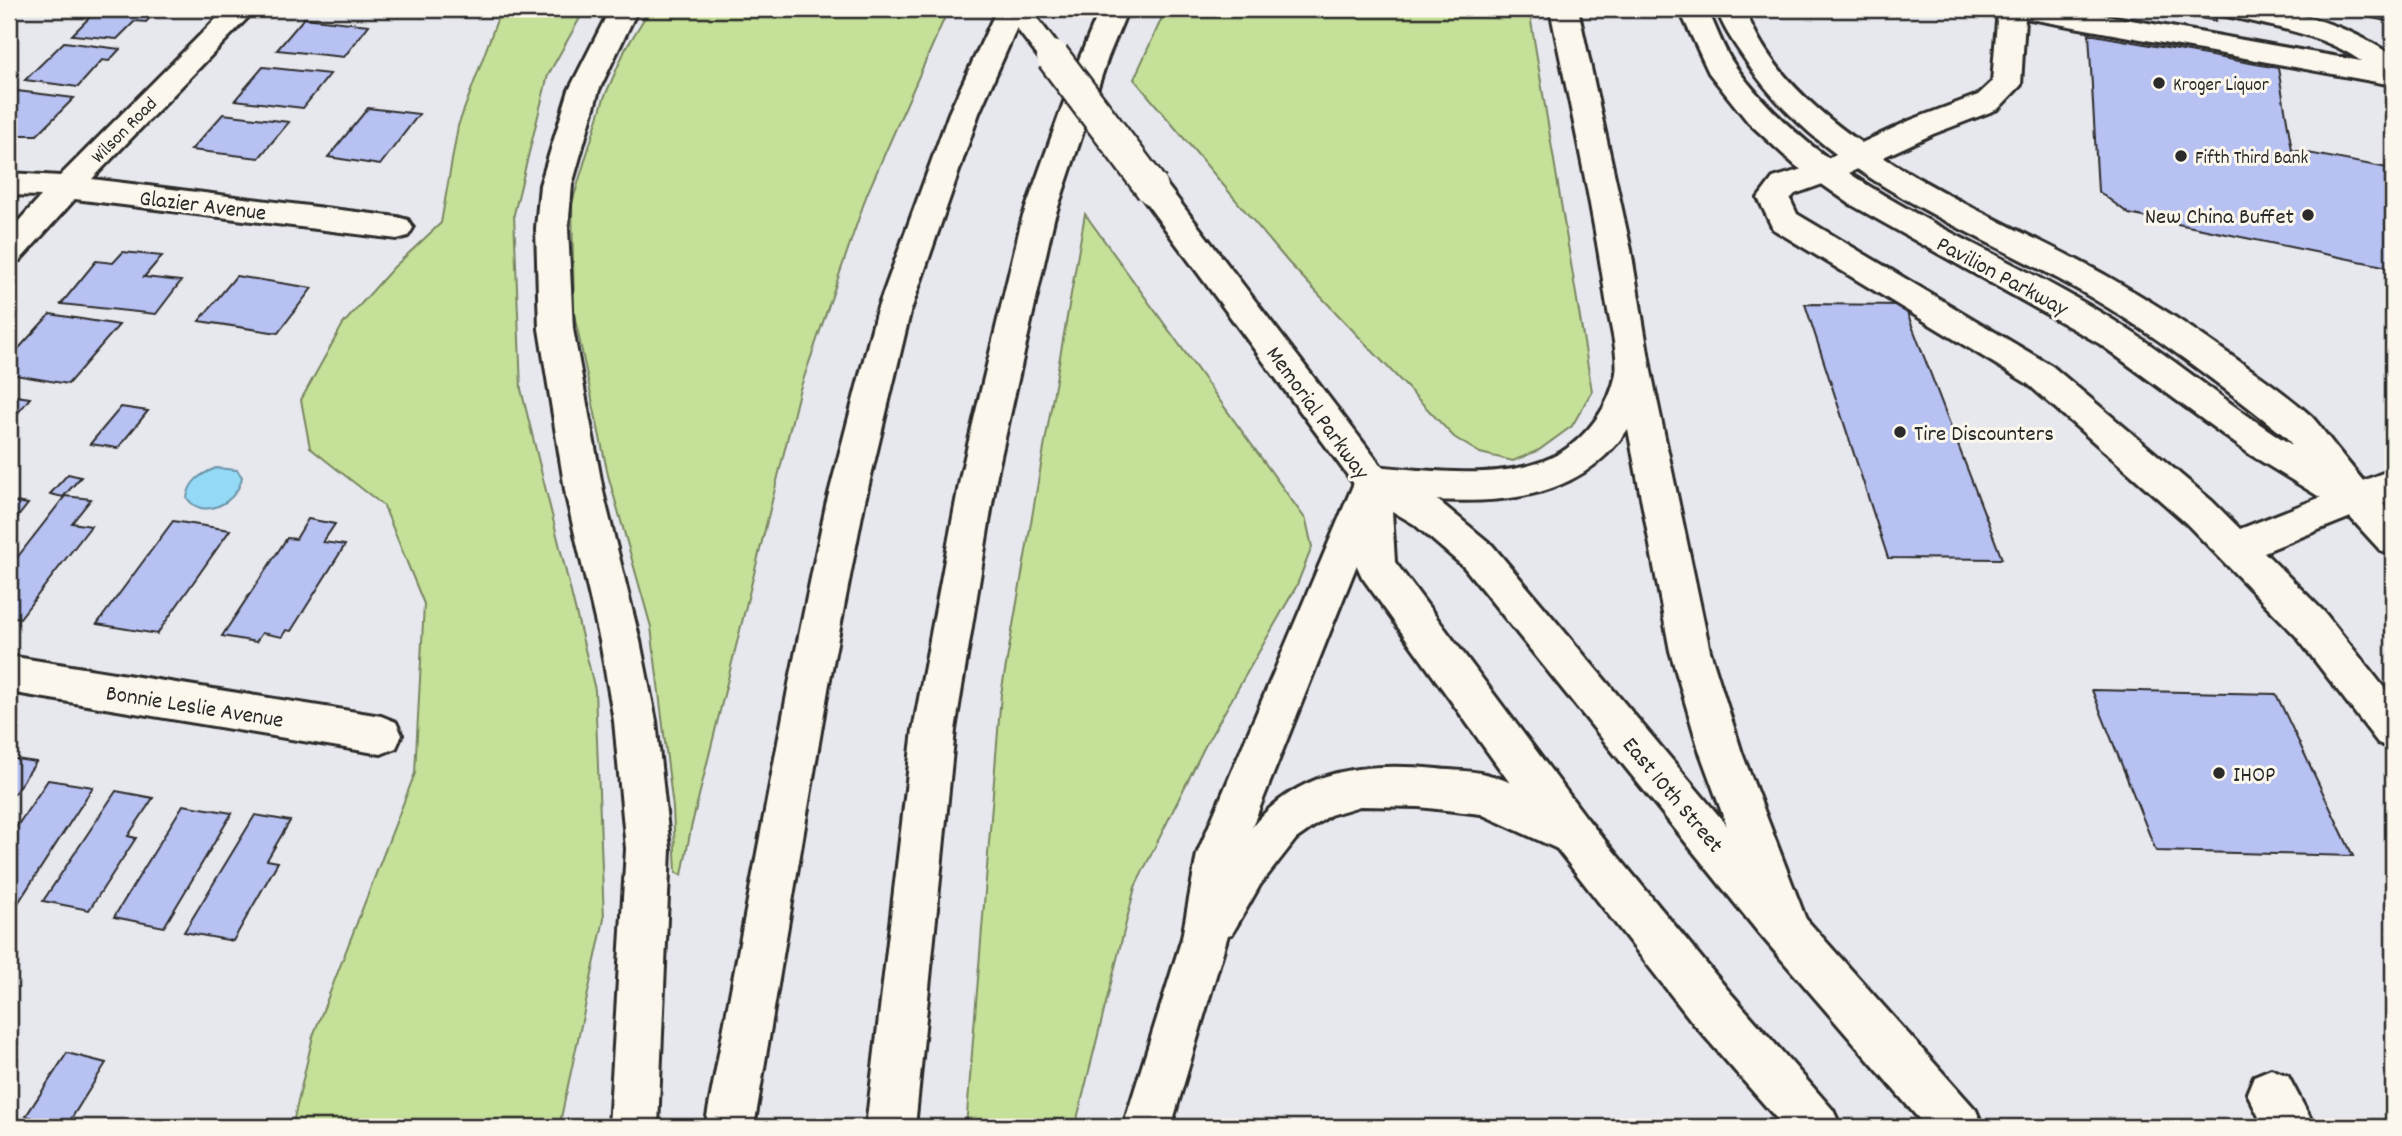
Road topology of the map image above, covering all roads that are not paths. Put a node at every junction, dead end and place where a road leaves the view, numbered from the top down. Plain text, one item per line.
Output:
1 (242, 9) edge
2 (624, 9) edge
3 (1014, 9) edge
4 (1114, 9) edge
5 (1564, 9) edge
6 (1693, 9) edge
7 (1731, 9) edge
8 (2012, 9) edge
9 (2024, 9) edge
10 (2233, 9) edge
11 (2393, 70) edge
12 (2393, 76) edge
13 (1860, 158) junction
14 (1823, 173) junction
15 (9, 184) edge
16 (68, 187) junction
17 (397, 228) dead end
18 (9, 252) edge
19 (1634, 371) junction
20 (1372, 481) junction
21 (2393, 484) edge
22 (2356, 499) junction
23 (2393, 538) edge
24 (2233, 548) junction
25 (9, 674) edge
26 (2393, 730) edge
27 (381, 735) dead end
28 (1573, 835) junction
29 (1787, 930) junction
30 (1205, 938) junction
31 (634, 1127) edge
32 (729, 1127) edge
33 (890, 1127) edge
34 (1147, 1127) edge
35 (1816, 1127) edge
36 (1959, 1127) edge

1 - 16 main road, Wilson Road
2 - 31 main road
3 - 20 main road, Memorial Parkway, bridge
3 - 32 main road
4 - 33 main road
5 - 19 main road
6 - 14 main road, Pavilion Parkway
7 - 13 main road, Pavilion Parkway
8 - 13 main road
9 - 12 main road
10 - 11 main road
13 - 14 main road
13 - 22 main road, Pavilion Parkway
14 - 22 main road, Pavilion Parkway
14 - 24 main road
15 - 16 main road, Glazier Avenue
16 - 17 main road, Glazier Avenue
16 - 18 main road, Wilson Road
19 - 20 main road
19 - 29 main road
20 - 28 main road, Memorial Parkway
20 - 29 main road, East 10th Street
20 - 30 main road
21 - 22 main road
22 - 23 main road, Pavilion Parkway
22 - 24 main road
24 - 26 main road
25 - 27 main road, Bonnie Leslie Avenue
28 - 30 main road
28 - 35 main road
29 - 36 main road, East 10th Street
30 - 34 main road

